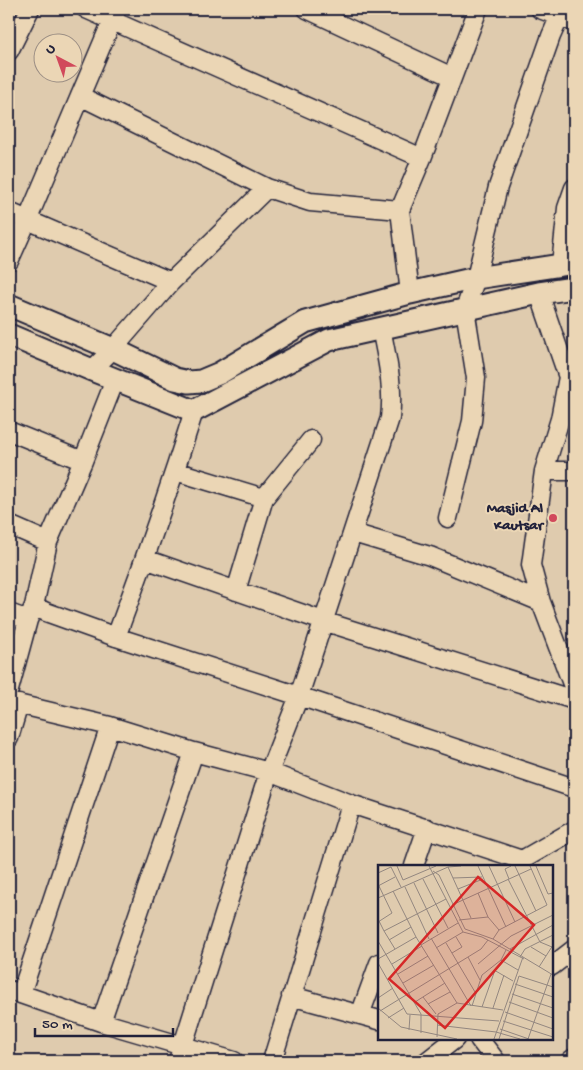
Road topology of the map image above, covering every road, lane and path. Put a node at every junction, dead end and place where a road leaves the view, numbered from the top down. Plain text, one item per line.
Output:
1 (30, 9) edge
2 (86, 9) edge
3 (307, 9) edge
4 (478, 9) edge
5 (540, 9) edge
6 (115, 14) edge
7 (566, 16) edge
8 (9, 51) edge
9 (452, 77) junction
10 (80, 96) junction
11 (422, 158) junction
12 (268, 188) junction
13 (574, 188) edge
14 (400, 210) junction
15 (9, 212) edge
16 (28, 221) junction
17 (9, 261) edge
18 (568, 264) edge
19 (476, 278) junction
20 (171, 282) junction
21 (574, 288) edge
22 (539, 293) junction
23 (410, 294) junction
24 (9, 305) edge
25 (465, 310) junction
26 (381, 328) junction
27 (9, 335) edge
28 (113, 349) junction
29 (148, 366) junction
30 (92, 370) junction
31 (571, 377) edge
32 (115, 380) junction
33 (138, 389) junction
34 (194, 411) junction
35 (9, 431) edge
36 (311, 440) dead end
37 (83, 461) junction
38 (175, 471) junction
39 (544, 471) junction
40 (574, 471) edge
41 (264, 498) junction
42 (448, 518) dead end
43 (9, 525) edge
44 (353, 533) junction
45 (48, 542) junction
46 (145, 559) junction
47 (236, 591) junction
48 (541, 602) junction
49 (9, 613) edge
50 (31, 613) junction
51 (323, 621) junction
52 (116, 637) junction
53 (574, 689) edge
54 (9, 690) edge
55 (300, 696) junction
56 (574, 700) edge
57 (14, 703) edge
58 (110, 726) junction
59 (9, 738) edge
60 (194, 752) junction
61 (269, 772) junction
62 (574, 788) edge
63 (351, 804) junction
64 (427, 828) junction
65 (574, 830) edge
66 (520, 863) edge
67 (414, 865) edge
68 (574, 949) edge
69 (378, 965) edge
70 (553, 965) edge
71 (15, 992) edge
72 (291, 996) junction
73 (360, 1016) junction
74 (378, 1020) edge
75 (101, 1022) junction
76 (454, 1040) edge
77 (480, 1040) edge
78 (180, 1054) edge
79 (574, 1058) edge
80 (234, 1061) edge
81 (272, 1061) edge
82 (426, 1061) edge
83 (496, 1061) edge
84 (570, 1061) edge

1 - 8 street
2 - 6 street
3 - 9 street
4 - 9 street
5 - 7 street
6 - 10 street
6 - 11 street
7 - 19 street
9 - 11 street
10 - 12 street
10 - 16 street
11 - 14 street
12 - 14 street
12 - 20 street
13 - 18 street
14 - 23 street
15 - 16 street
16 - 17 street
16 - 20 street
18 - 19 street
19 - 23 street
19 - 25 street
20 - 28 street
21 - 22 street
22 - 25 street
22 - 31 street
23 - 29 street
24 - 28 street
25 - 26 street
25 - 42 street
26 - 34 street
26 - 44 street
27 - 30 street
28 - 29 street
28 - 30 street
29 - 33 street
30 - 32 street
31 - 39 street
32 - 33 street
32 - 37 street
33 - 34 street
34 - 38 street
35 - 37 street
36 - 41 street
37 - 45 street
38 - 41 street
38 - 46 street
39 - 40 street
39 - 48 street
41 - 47 street
43 - 45 street
44 - 48 street
44 - 51 street
45 - 50 street
46 - 47 street
46 - 52 street
47 - 51 street
48 - 53 street
49 - 50 street
50 - 52 street
50 - 54 street
51 - 55 street
51 - 56 street
52 - 55 street
55 - 61 street
55 - 62 street
57 - 58 street
57 - 59 street
58 - 60 street
58 - 71 street
60 - 61 street
60 - 75 street
61 - 63 street
61 - 78 street
63 - 64 street
63 - 72 street
64 - 66 street
64 - 67 street
65 - 66 street
68 - 70 street
69 - 73 street
71 - 75 street
72 - 73 street
72 - 81 street
73 - 74 street
75 - 78 street
76 - 82 street
77 - 83 street
78 - 80 street
79 - 84 street

